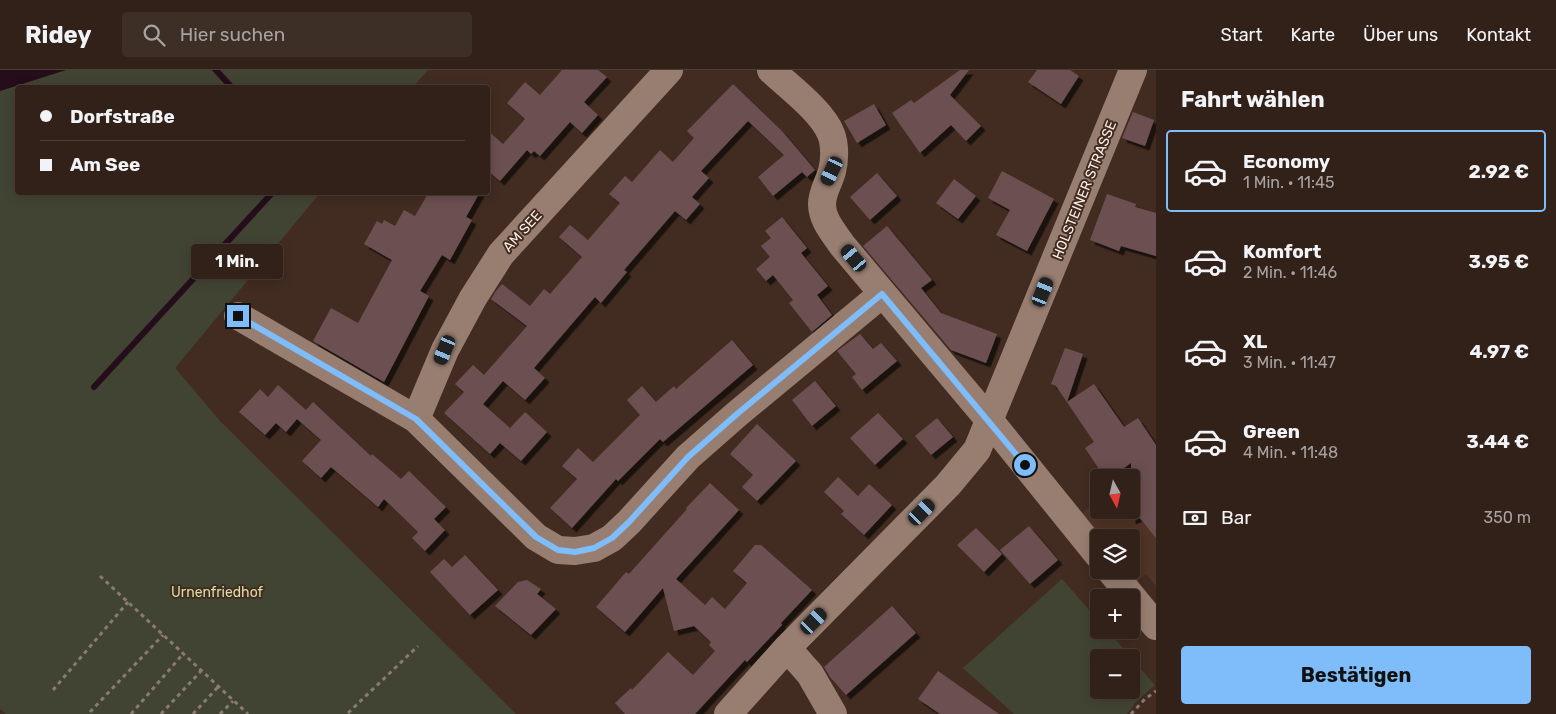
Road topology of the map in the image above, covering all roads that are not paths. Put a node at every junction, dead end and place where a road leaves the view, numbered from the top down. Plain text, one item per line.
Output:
1 (669, 70) edge
2 (771, 70) edge
3 (1133, 70) edge
4 (882, 294) junction
5 (238, 316) dead end
6 (416, 419) junction
7 (990, 421) junction
8 (1090, 545) edge
9 (1117, 579) edge
10 (1156, 626) edge
11 (787, 648) junction
12 (728, 714) edge
13 (833, 714) edge

1 - 6 street, AM SEE
2 - 4 street
3 - 7 street, HOLSTEINER STRASSE
4 - 6 street
4 - 7 street
5 - 6 street
7 - 8 street
7 - 11 street, HOLSTEINER STRASSE
9 - 10 street
11 - 12 street, HOLSTEINER STRASSE
11 - 13 street

